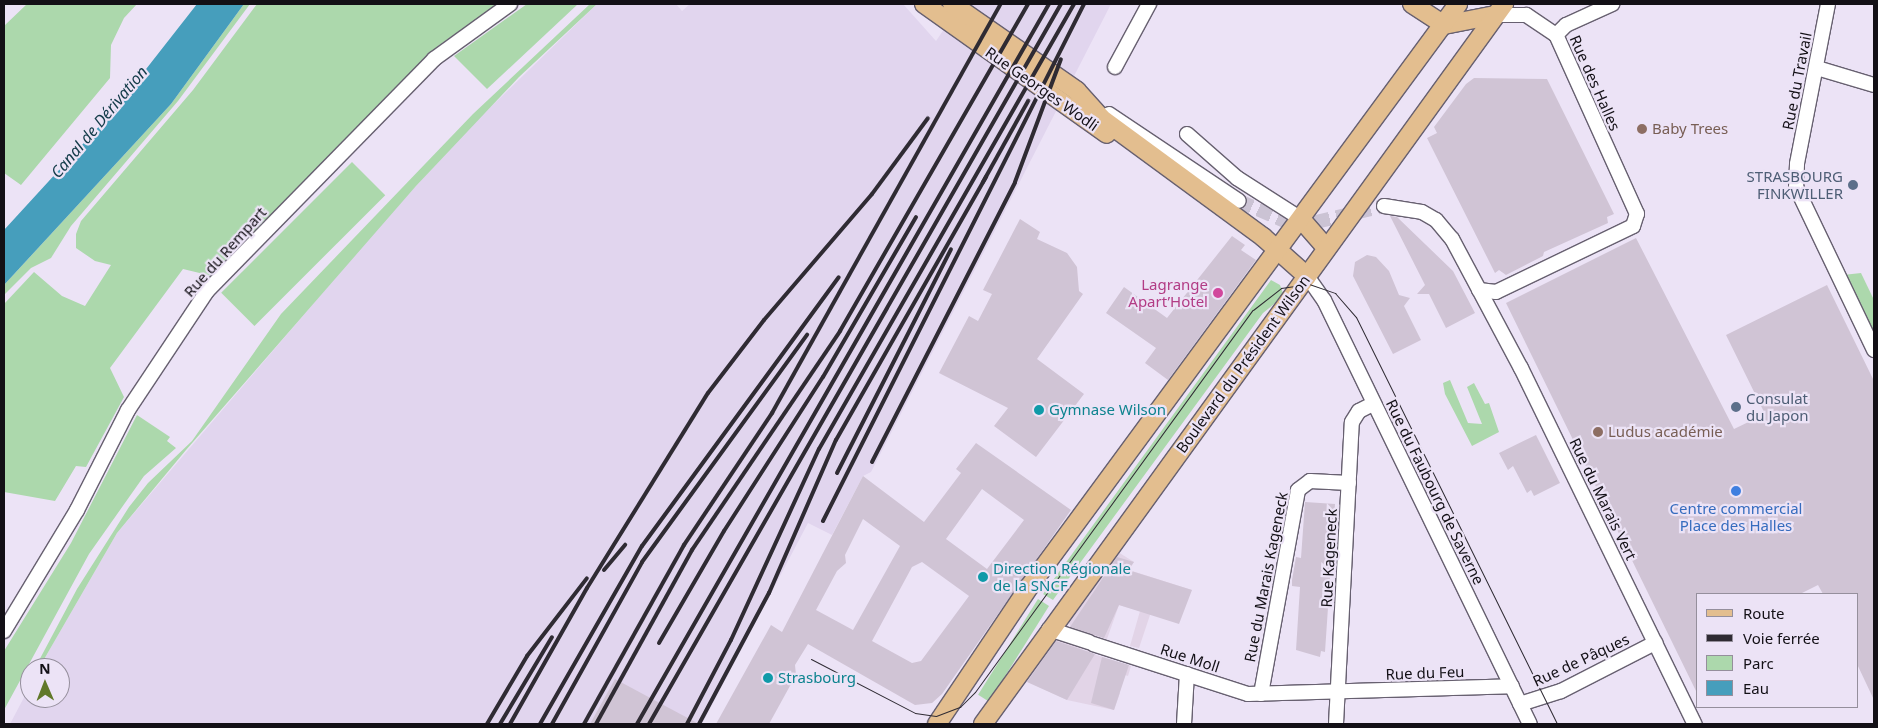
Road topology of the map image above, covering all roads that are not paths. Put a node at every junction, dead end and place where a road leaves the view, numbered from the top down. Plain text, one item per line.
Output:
1 (510, 4) edge
2 (924, 4) edge
3 (952, 4) edge
4 (1149, 4) edge
5 (1412, 4) edge
6 (1458, 4) edge
7 (1612, 4) edge
8 (1828, 4) edge
9 (1500, 10) edge
10 (1444, 25) junction
11 (1556, 35) junction
12 (1115, 67) dead end
13 (1817, 68) junction
14 (1874, 85) edge
15 (1077, 91) junction
16 (1187, 134) dead end
17 (1165, 167) junction
18 (1239, 201) tunnel mouth
19 (1384, 206) tunnel mouth
20 (1301, 219) junction
21 (1326, 248) junction
22 (1278, 249) junction
23 (1307, 276) junction
24 (1479, 290) junction
25 (1496, 292) junction
26 (1489, 308) junction
27 (1874, 350) edge
28 (1373, 404) junction
29 (1349, 483) junction
30 (1049, 629) junction
31 (4, 631) edge
32 (1655, 643) junction
33 (1187, 674) junction
34 (1512, 686) junction
35 (1338, 692) junction
36 (1261, 694) junction
37 (1520, 704) junction
38 (939, 720) edge
39 (982, 724) edge
40 (1184, 724) edge
41 (1336, 724) edge
42 (1530, 724) edge
43 (1695, 724) edge

1 - 31 street, Rue du Rempart
2 - 17 main road, Rue Georges Wodli
3 - 15 main road
4 - 12 street
5 - 10 main road
6 - 10 main road
7 - 11 street
8 - 13 street, Rue du Travail
9 - 10 main road
9 - 11 street, Rue des Halles
9 - 21 main road, Boulevard du Président Wilson
10 - 20 main road
11 - 25 street, Rue des Halles
13 - 14 street
13 - 27 street, Rue du Travail
15 - 17 main road
15 - 18 street, Rue Georges Wodli
16 - 20 street
17 - 22 main road
19 - 24 street, Rue du Marais Vert
20 - 21 main road
20 - 22 main road
21 - 23 main road, Boulevard du Président Wilson
22 - 23 main road
22 - 38 main road
23 - 28 street, Rue du Faubourg de Saverne
23 - 30 main road, Boulevard du Président Wilson
24 - 25 street
24 - 26 street, Rue du Marais Vert
25 - 26 street
26 - 32 street, Rue du Marais Vert
28 - 29 street, Rue Kageneck
28 - 34 street, Rue du Faubourg de Saverne
29 - 35 street, Rue Kageneck
29 - 36 street, Rue du Marais Kageneck
30 - 33 street, Rue Moll
30 - 39 main road, Boulevard du Président Wilson
32 - 37 street, Rue de Pâques
32 - 43 street, Rue du Marais Vert
33 - 36 street, Rue Moll
33 - 40 street
34 - 35 street, Rue du Feu
34 - 37 street, Rue du Faubourg de Saverne
35 - 36 street, Rue Moll
35 - 41 street, Rue Kageneck
37 - 42 street, Rue du Faubourg de Saverne

